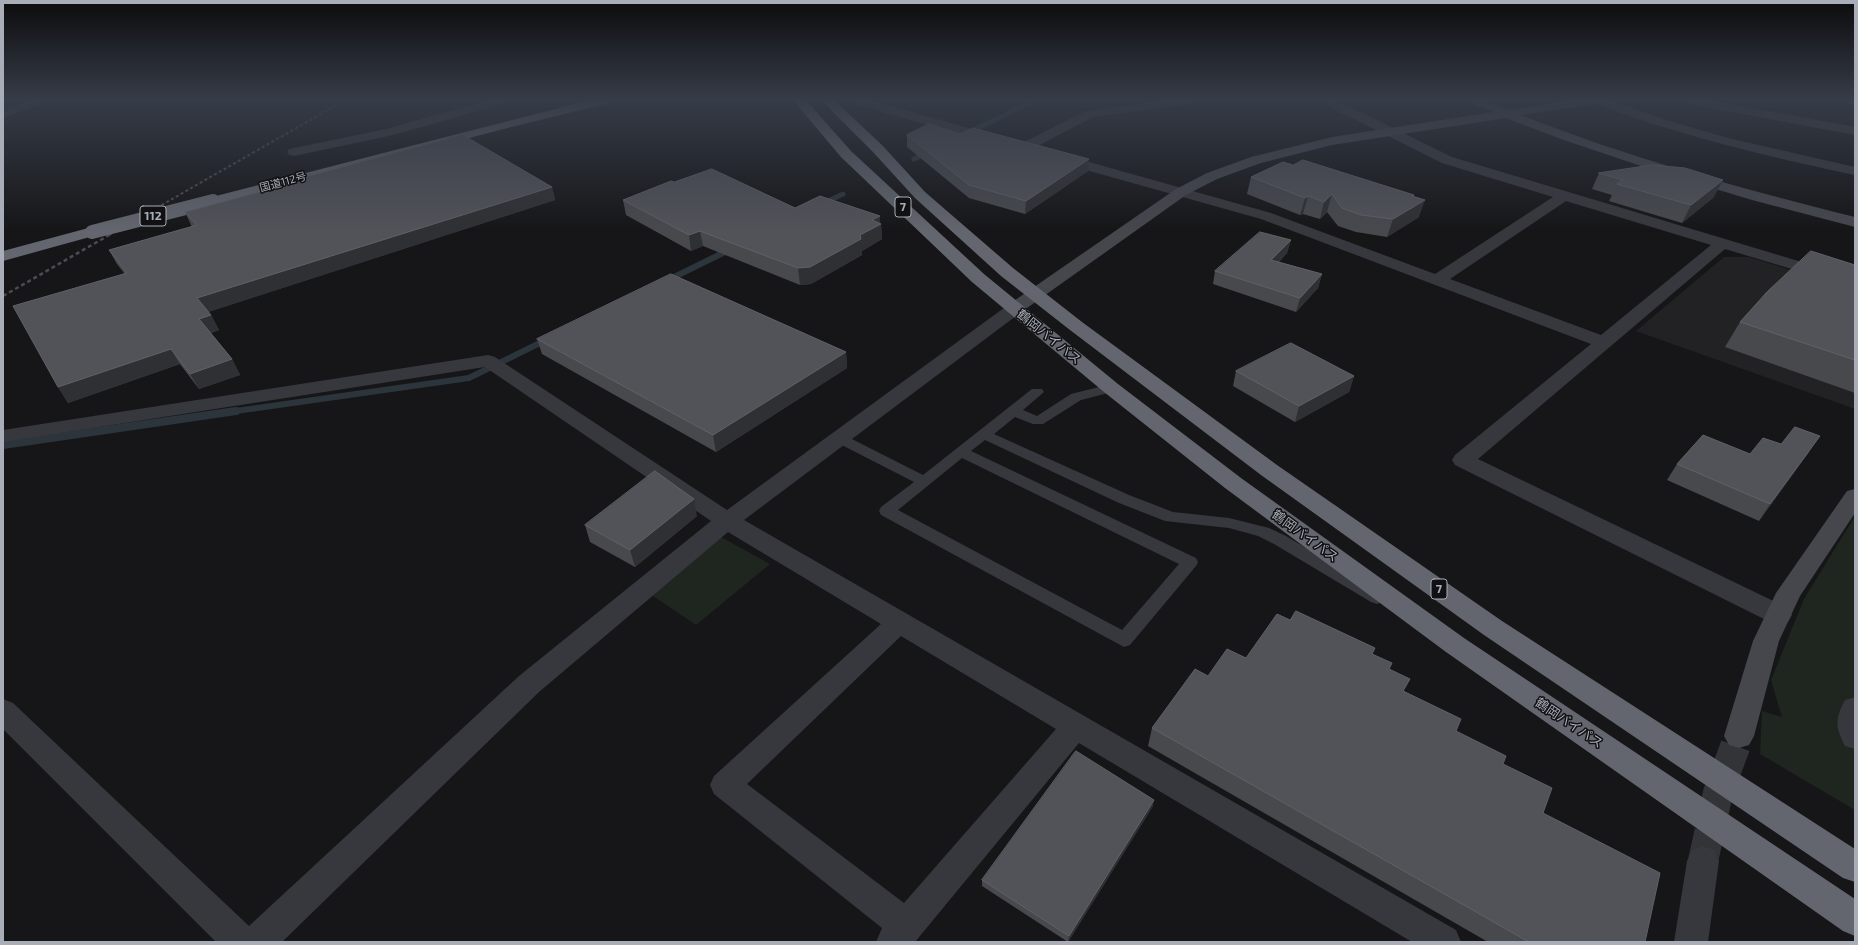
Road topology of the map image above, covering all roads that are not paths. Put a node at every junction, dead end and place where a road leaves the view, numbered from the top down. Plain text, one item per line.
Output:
1 (336, 143) edge
2 (433, 143) edge
3 (836, 143) edge
4 (872, 143) edge
5 (1006, 143) edge
6 (1033, 143) edge
7 (1323, 143) edge
8 (1413, 143) edge
9 (1582, 143) edge
10 (1731, 143) edge
11 (1023, 148) junction
12 (294, 152) dead end
13 (1855, 171) edge
14 (1181, 192) junction
15 (1566, 195) junction
16 (1855, 222) edge
17 (1723, 243) junction
18 (3, 256) edge
19 (1437, 280) junction
20 (1855, 283) edge
21 (1035, 294) junction
22 (1014, 309) junction
23 (1603, 342) junction
24 (1111, 388) junction
25 (1037, 392) dead end
26 (1013, 411) junction
27 (983, 434) junction
28 (3, 436) edge
29 (839, 438) junction
30 (961, 452) junction
31 (924, 481) junction
32 (1855, 496) edge
33 (727, 521) junction
34 (1779, 615) junction
35 (899, 622) junction
36 (1455, 645) junction
37 (1855, 708) edge
38 (3, 711) edge
39 (1076, 726) junction
40 (1739, 736) tunnel mouth
41 (1855, 737) edge
42 (1704, 861) tunnel mouth
43 (1855, 867) edge
44 (1855, 919) edge
45 (899, 934) edge
46 (240, 942) edge
47 (257, 942) edge
48 (1444, 942) edge
49 (1691, 942) edge

1 - 12 street
2 - 18 highway, 国道112号 / 112, bridge
3 - 22 highway, 鶴岡バイパス / 7
4 - 21 highway, 鶴岡バイパス / 7
5 - 11 street
6 - 11 street
7 - 14 street
8 - 15 street
9 - 16 street
10 - 13 street
11 - 14 street
14 - 19 street
14 - 21 street
15 - 17 street
15 - 19 street
17 - 20 street
17 - 23 street
19 - 23 street
21 - 22 street
21 - 43 highway, 鶴岡バイパス / 7
22 - 24 highway, 鶴岡バイパス / 7
22 - 29 street
23 - 34 street
24 - 26 lane
24 - 36 highway, 鶴岡バイパス / 7
25 - 26 lane
26 - 27 lane
27 - 30 lane
27 - 36 lane
28 - 33 street
29 - 31 lane
29 - 33 street
30 - 31 lane
30 - 31 lane
32 - 34 street
33 - 35 street
33 - 47 street
34 - 40 street
35 - 39 street
35 - 45 street
36 - 44 highway, 鶴岡バイパス / 7
37 - 41 street
38 - 46 street
39 - 45 street
39 - 48 street
42 - 49 street

